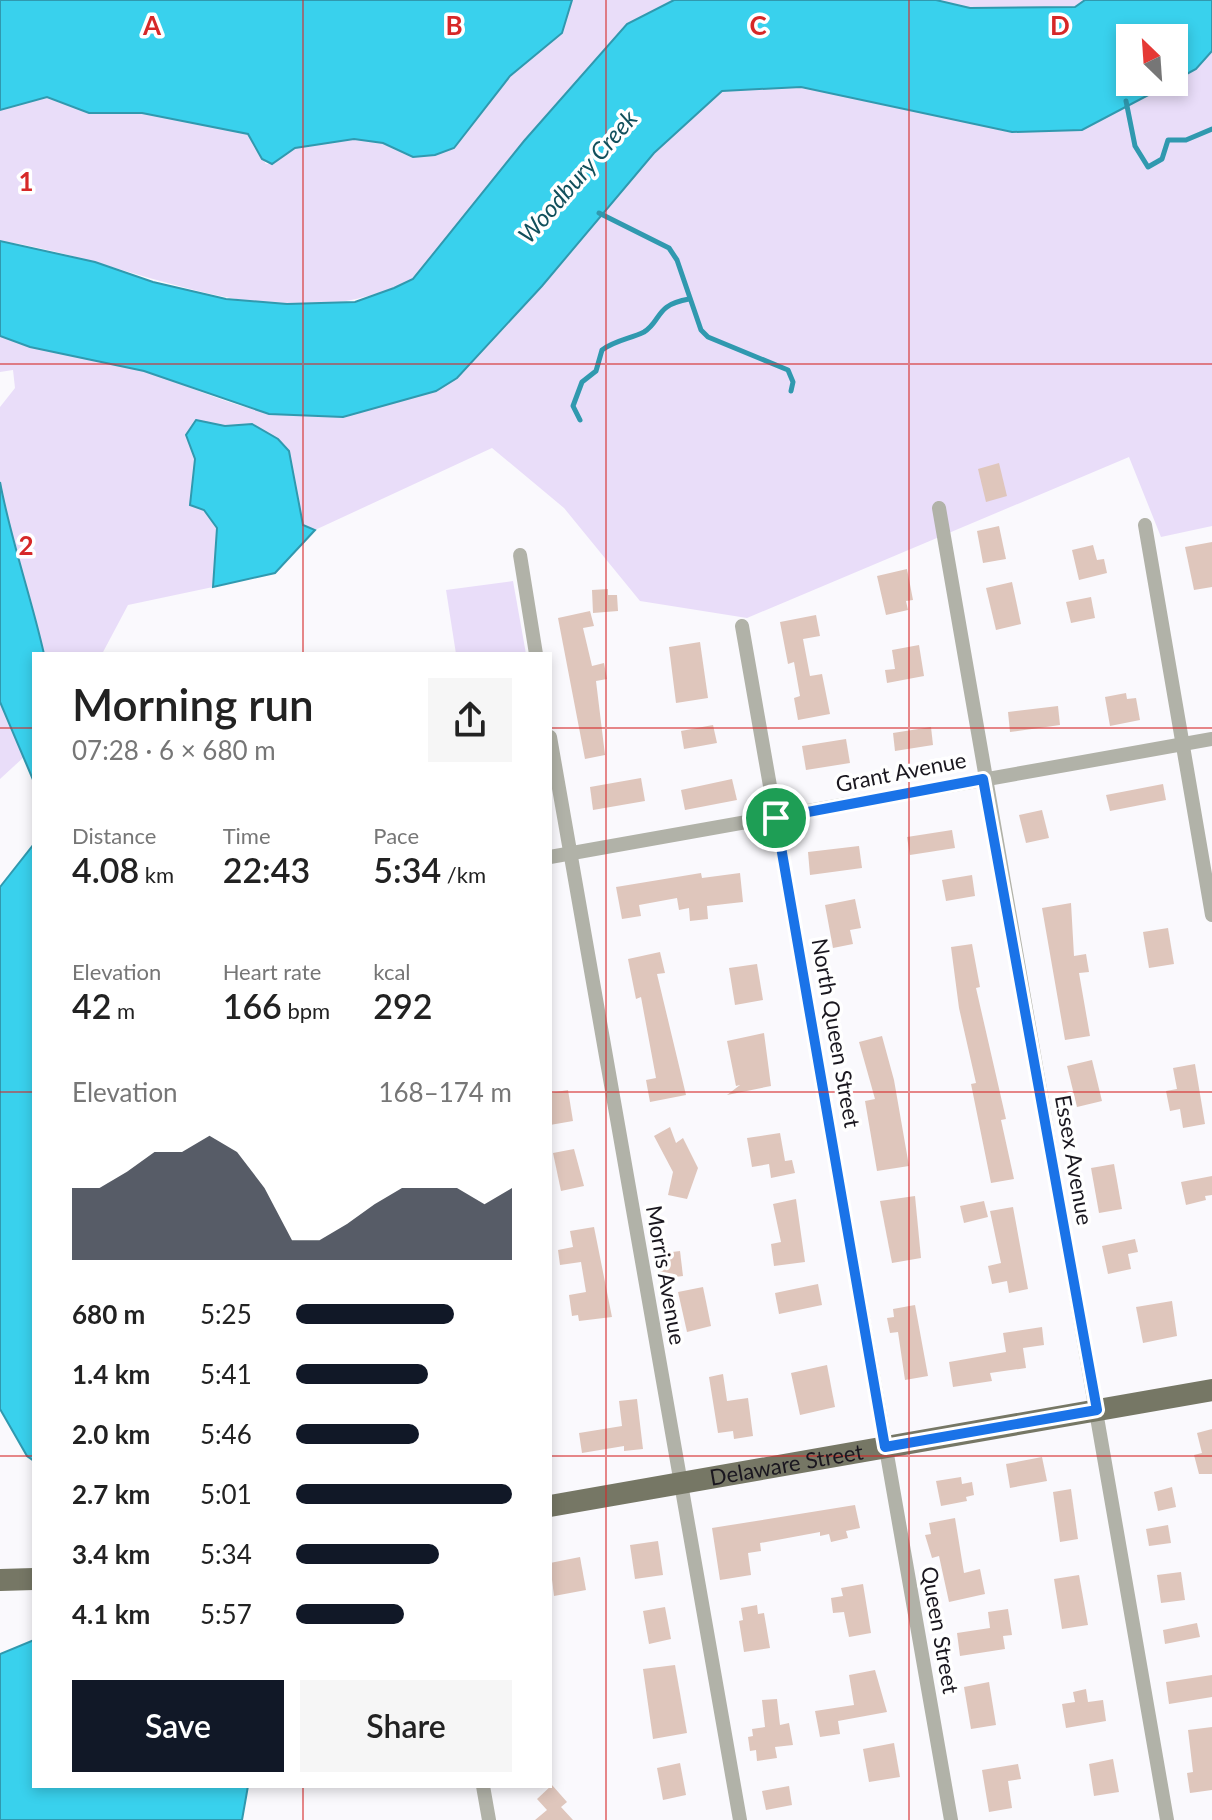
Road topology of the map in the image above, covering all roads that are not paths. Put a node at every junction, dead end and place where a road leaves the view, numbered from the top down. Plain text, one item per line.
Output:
1 (939, 508) dead end
2 (1145, 525) dead end
3 (520, 555) dead end
4 (742, 626) dead end
5 (536, 652) edge
6 (1212, 739) edge
7 (1183, 744) junction
8 (552, 749) edge
9 (983, 779) junction
10 (776, 818) junction
11 (569, 853) junction
12 (552, 857) edge
13 (1212, 915) edge
14 (1212, 1390) edge
15 (1097, 1410) junction
16 (885, 1447) junction
17 (679, 1484) junction
18 (552, 1506) edge
19 (32, 1579) edge
20 (0, 1580) edge
21 (483, 1788) edge
22 (489, 1820) edge
23 (740, 1820) edge
24 (951, 1820) edge
25 (1167, 1820) edge

1 - 9 street, Essex Avenue
2 - 7 street
3 - 5 street
4 - 10 street, North Queen Street
6 - 7 street, Grant Avenue
7 - 9 street, Grant Avenue
7 - 13 street
8 - 11 street, Morris Avenue
9 - 10 street, Grant Avenue
9 - 15 street, Essex Avenue
10 - 11 street, Grant Avenue
10 - 16 street, North Queen Street
11 - 12 street, Grant Avenue
11 - 17 street, Morris Avenue
14 - 15 main road, Delaware Street
15 - 16 main road, Delaware Street
15 - 25 street, Essex Avenue
16 - 17 main road, Delaware Street
16 - 24 street, Queen Street
17 - 18 main road, Delaware Street
17 - 23 street, Morris Avenue
19 - 20 main road
21 - 22 street

